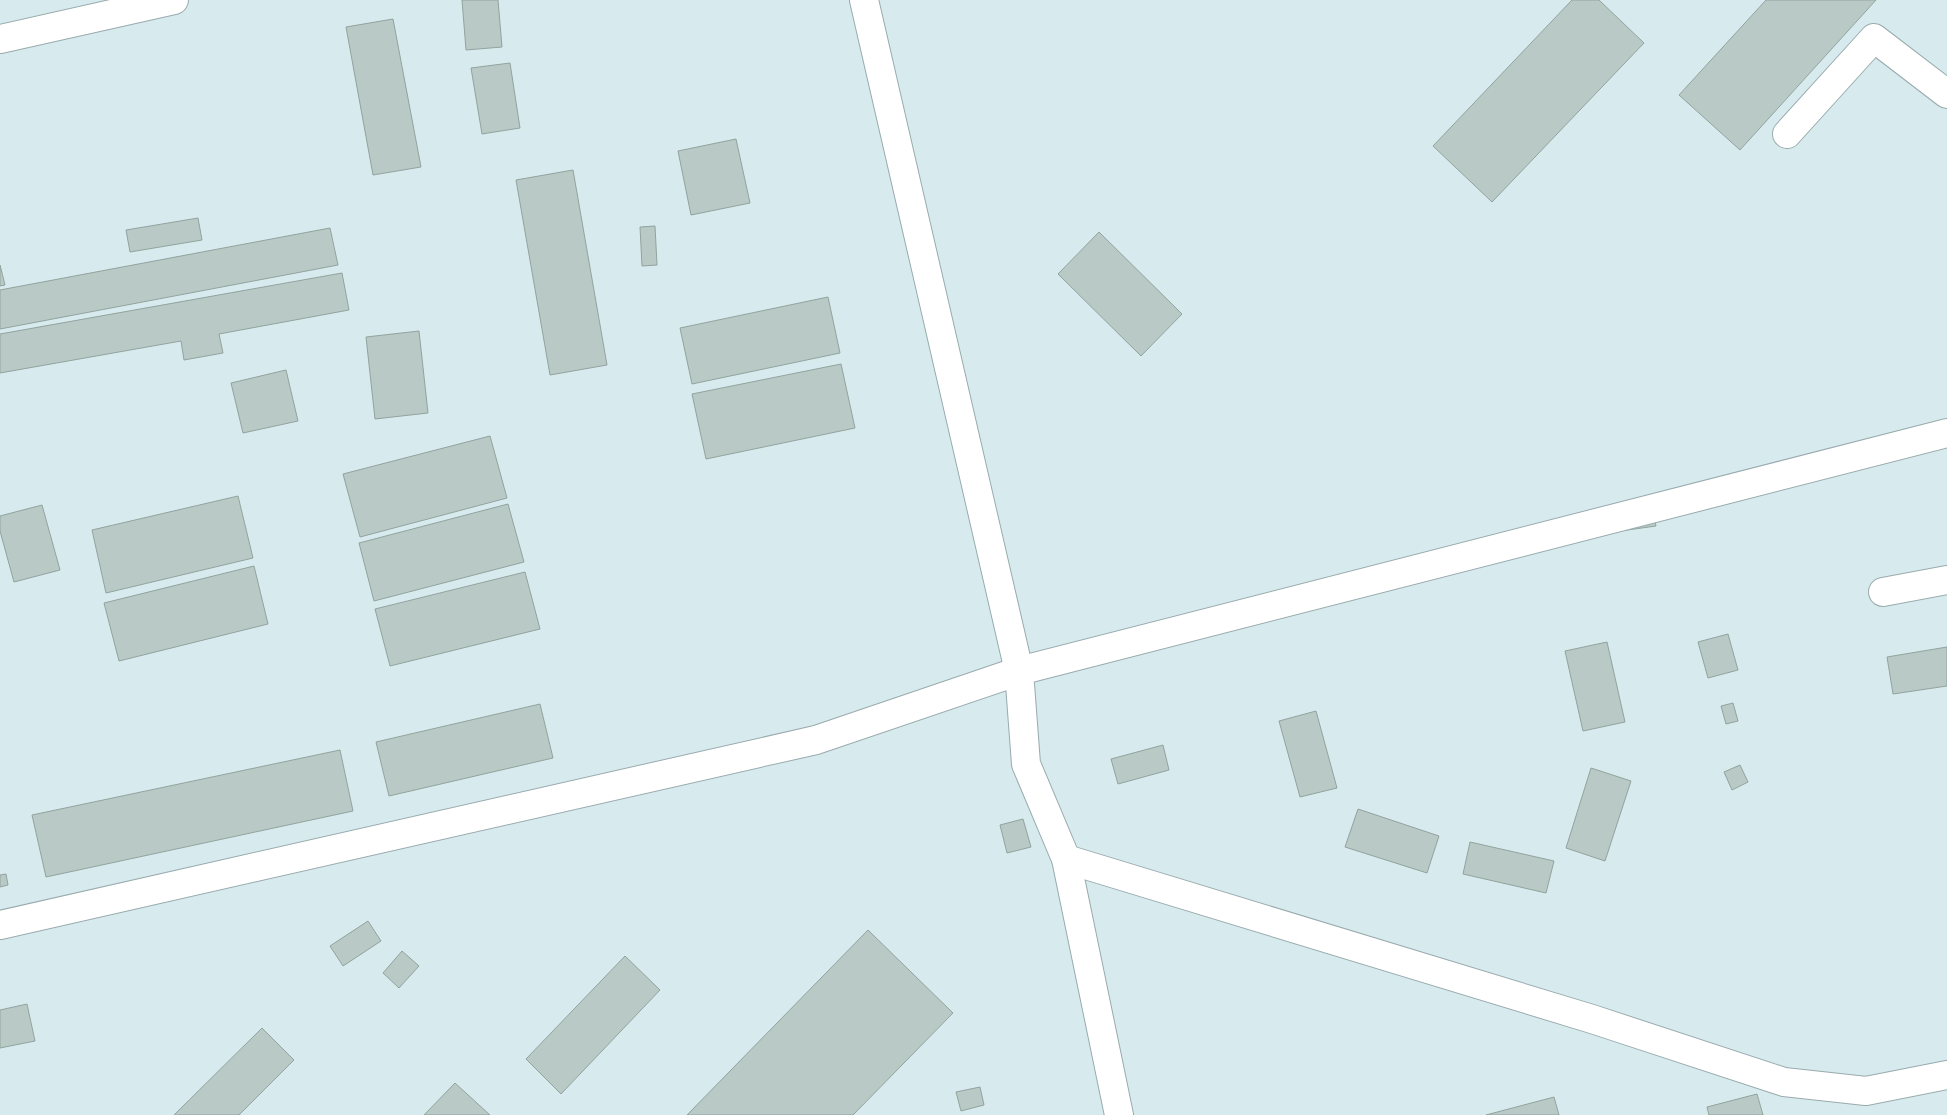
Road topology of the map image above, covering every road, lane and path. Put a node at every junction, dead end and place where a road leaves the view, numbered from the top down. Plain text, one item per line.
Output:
1 (174, 0) edge
2 (864, 0) edge
3 (0, 39) edge
4 (1947, 94) edge
5 (1787, 134) dead end
6 (1947, 433) edge
7 (1947, 580) edge
8 (1883, 592) dead end
9 (1019, 671) junction
10 (1066, 859) junction
11 (0, 925) edge
12 (1947, 1075) edge
13 (1119, 1115) edge

1 - 3 street
2 - 9 street
4 - 5 street
6 - 9 street
7 - 8 street
9 - 10 street
9 - 11 street
10 - 12 street
10 - 13 street

